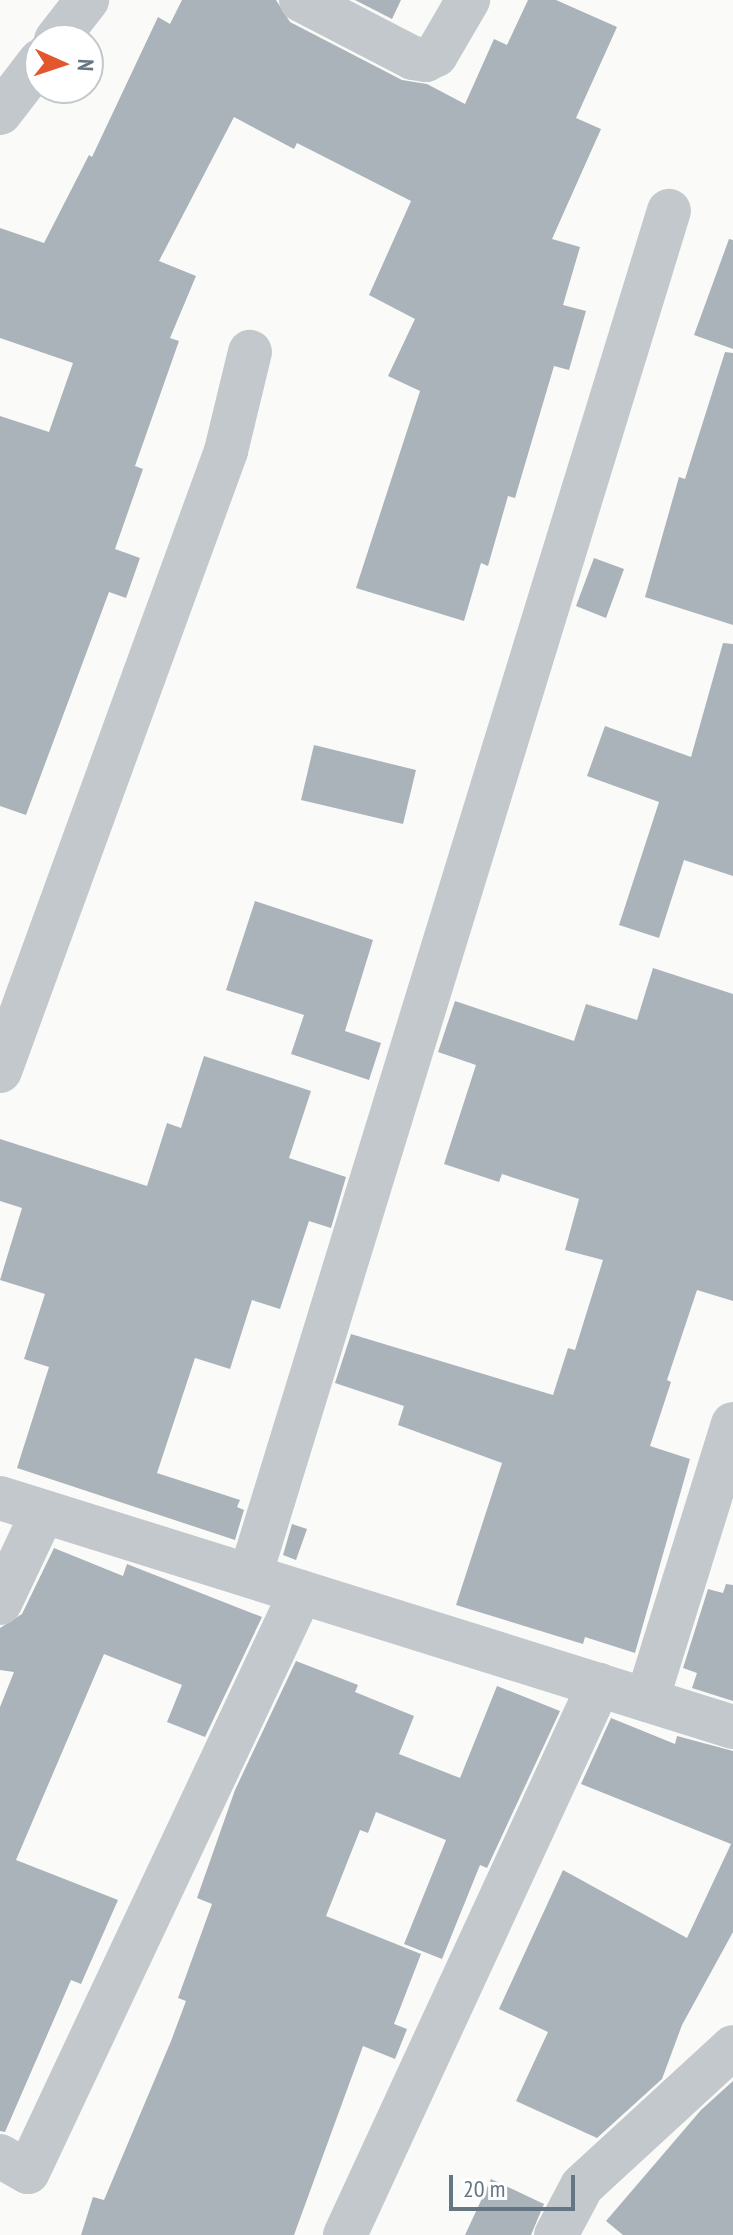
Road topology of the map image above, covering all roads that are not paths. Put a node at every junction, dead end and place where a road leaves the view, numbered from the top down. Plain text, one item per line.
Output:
1 (87, 0) edge
2 (301, 0) edge
3 (468, 0) edge
4 (68, 24) edge
5 (24, 82) edge
6 (0, 113) edge
7 (669, 211) dead end
8 (250, 352) dead end
9 (0, 1071) edge
10 (733, 1424) edge
11 (0, 1498) edge
12 (43, 1512) junction
13 (250, 1576) junction
14 (301, 1592) junction
15 (0, 1603) edge
16 (599, 1685) junction
17 (647, 1700) junction
18 (733, 1727) edge
19 (733, 2047) edge
20 (0, 2156) edge
21 (345, 2235) edge
22 (556, 2235) edge

1 - 4 street
2 - 3 street
5 - 6 street
7 - 13 street
8 - 9 street
10 - 17 street
11 - 12 street
12 - 13 street
12 - 15 street
13 - 14 street
14 - 16 street
14 - 20 street
16 - 17 street
16 - 21 street
17 - 18 street
19 - 22 street

